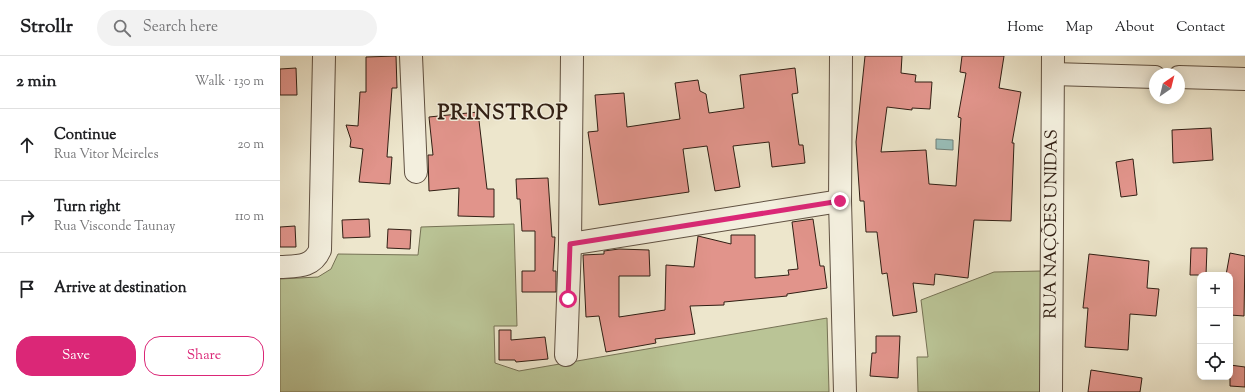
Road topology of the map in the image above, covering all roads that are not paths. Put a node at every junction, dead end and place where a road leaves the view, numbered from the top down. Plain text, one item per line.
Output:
1 (324, 56) edge
2 (411, 56) edge
3 (572, 56) edge
4 (841, 56) edge
5 (1053, 65) edge
6 (1149, 76) edge
7 (1185, 77) edge
8 (1245, 78) edge
9 (416, 172) dead end
10 (840, 201) junction
11 (570, 244) junction
12 (280, 267) edge
13 (566, 355) dead end
14 (845, 392) edge
15 (1051, 392) edge

1 - 12 street
2 - 9 street
3 - 11 street
4 - 10 street
5 - 6 street
5 - 15 street, RUA NAÇÕES UNIDAS
7 - 8 street
10 - 11 street
10 - 14 street
11 - 13 street

